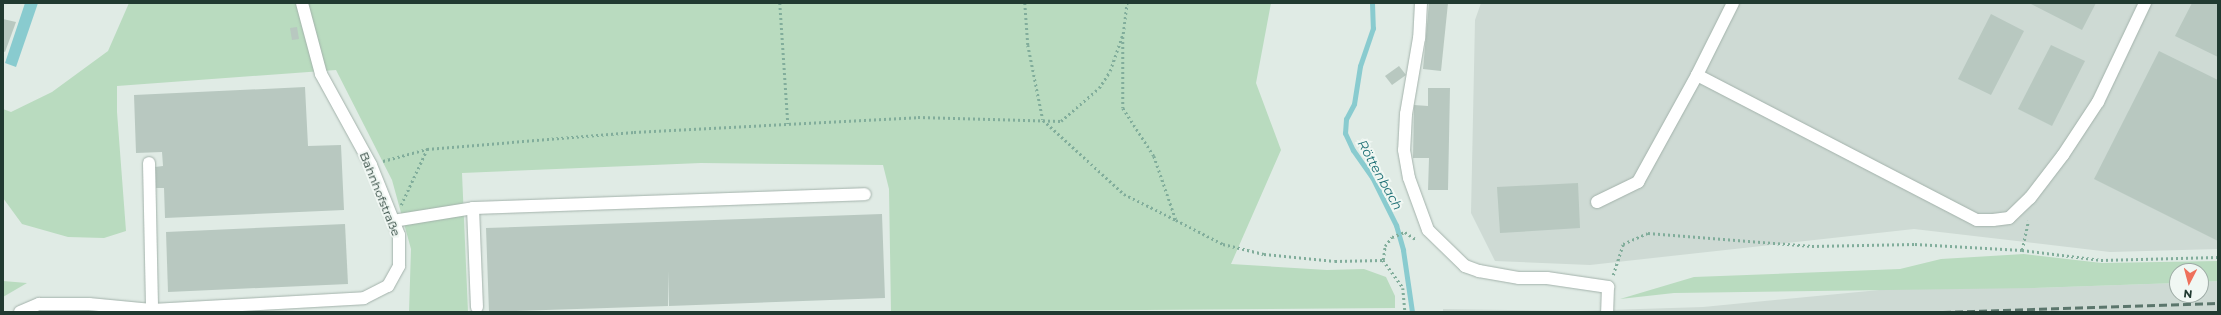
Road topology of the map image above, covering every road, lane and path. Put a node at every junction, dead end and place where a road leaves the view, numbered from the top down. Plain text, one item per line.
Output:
1 (302, 3) edge
2 (780, 3) edge
3 (1025, 3) edge
4 (1127, 3) edge
5 (1422, 3) edge
6 (1733, 3) edge
7 (2145, 3) edge
8 (1123, 34) junction
9 (1698, 75) junction
10 (1043, 120) junction
11 (788, 124) junction
12 (427, 148) junction
13 (148, 163) dead end
14 (371, 165) junction
15 (865, 194) dead end
16 (1597, 202) dead end
17 (473, 208) junction
18 (1176, 220) junction
19 (393, 221) junction
20 (1402, 233) dead end
21 (2218, 257) edge
22 (1383, 260) junction
23 (1608, 287) junction
24 (477, 307) dead end
25 (152, 310) junction
26 (20, 312) edge
27 (1405, 312) edge
28 (1607, 312) edge

1 - 14 street, Bahnhofstraße
2 - 11 path
3 - 10 path
4 - 8 path
5 - 23 street
6 - 9 street
7 - 9 street
8 - 10 path
8 - 18 path
9 - 16 street
10 - 11 path
10 - 18 path
11 - 12 path
12 - 14 path
12 - 19 path
13 - 25 street
14 - 19 street, Bahnhofstraße
15 - 17 street
17 - 19 street
17 - 24 street
18 - 22 path
19 - 25 street, Bahnhofstraße
20 - 22 path
21 - 23 path
22 - 27 path
23 - 28 street
25 - 26 street, Bahnhofstraße

